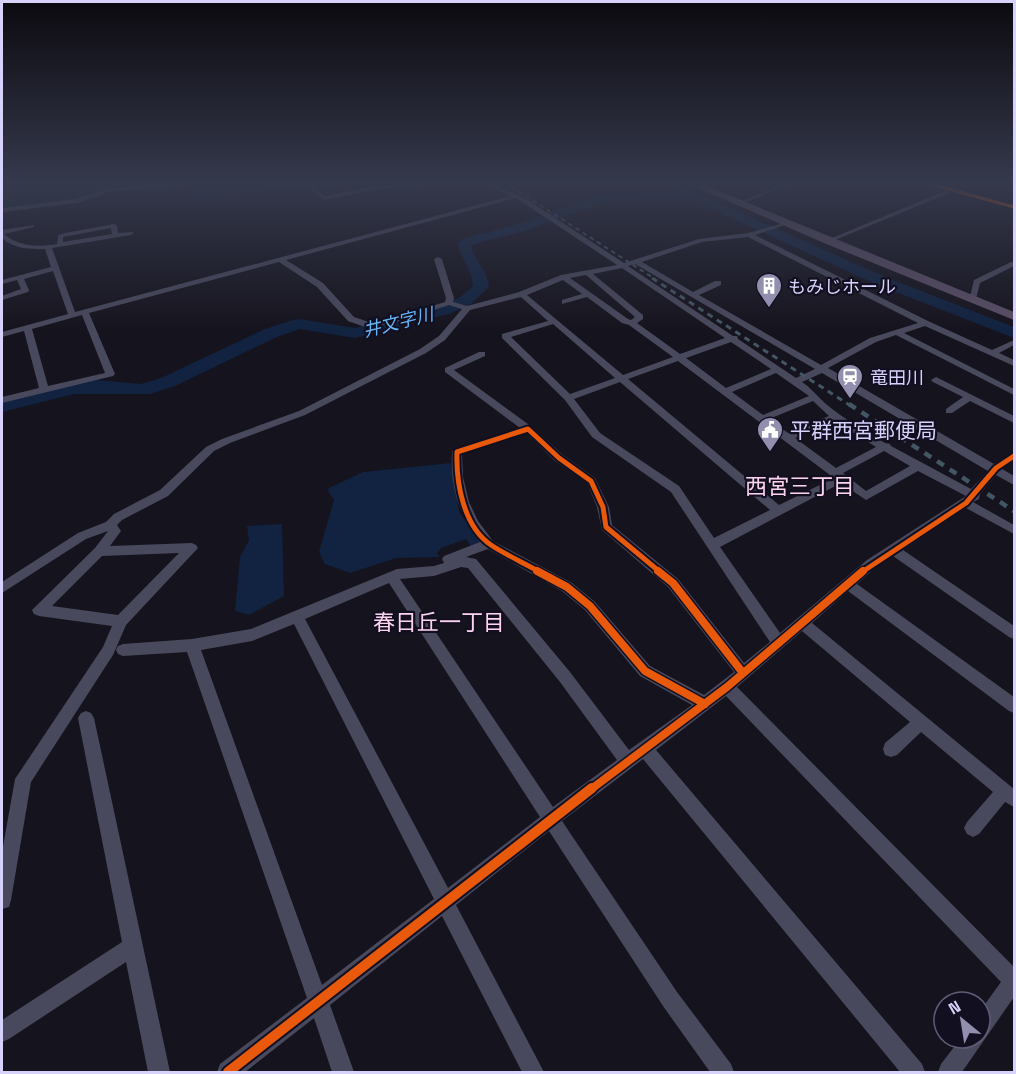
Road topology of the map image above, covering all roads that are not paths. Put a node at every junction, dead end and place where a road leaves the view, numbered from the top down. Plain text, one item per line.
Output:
1 (18, 232) edge
2 (386, 232) edge
3 (571, 232) edge
4 (760, 232) edge
5 (805, 232) edge
6 (850, 232) edge
7 (131, 233) dead end
8 (751, 235) junction
9 (3, 239) edge
10 (828, 241) junction
11 (48, 247) junction
12 (438, 259) dead end
13 (282, 261) junction
14 (637, 262) junction
15 (1014, 264) edge
16 (622, 266) junction
17 (56, 268) junction
18 (587, 272) junction
19 (564, 277) junction
20 (20, 278) junction
21 (2, 282) edge
22 (718, 283) dead end
23 (522, 294) junction
24 (589, 294) junction
25 (692, 295) junction
26 (2, 298) edge
27 (972, 299) junction
28 (565, 302) dead end
29 (450, 304) junction
30 (464, 308) junction
31 (84, 312) junction
32 (72, 315) junction
33 (1014, 316) edge
34 (552, 322) junction
35 (632, 323) junction
36 (925, 323) junction
37 (27, 327) junction
38 (2, 332) edge
39 (896, 332) junction
40 (734, 338) junction
41 (1014, 342) edge
42 (993, 353) junction
43 (482, 354) dead end
44 (678, 358) junction
45 (1014, 363) edge
46 (823, 368) junction
47 (778, 369) junction
48 (621, 379) junction
49 (936, 380) dead end
50 (795, 381) junction
51 (44, 390) junction
52 (724, 392) junction
53 (1014, 392) edge
54 (814, 397) junction
55 (568, 398) junction
56 (968, 398) junction
57 (2, 400) edge
58 (949, 411) dead end
59 (837, 416) junction
60 (761, 419) junction
61 (1014, 420) edge
62 (528, 429) junction
63 (787, 438) junction
64 (886, 446) junction
65 (1014, 456) edge
66 (918, 466) junction
67 (996, 468) junction
68 (839, 476) junction
69 (1014, 481) edge
70 (971, 499) junction
71 (778, 511) junction
72 (110, 525) junction
73 (1014, 530) edge
74 (489, 544) junction
75 (712, 544) junction
76 (892, 549) junction
77 (99, 551) junction
78 (392, 577) junction
79 (849, 585) junction
80 (2, 588) edge
81 (341, 589) dead end
82 (297, 616) junction
83 (121, 621) junction
84 (802, 623) junction
85 (1014, 633) edge
86 (779, 643) junction
87 (192, 645) junction
88 (123, 650) dead end
89 (743, 673) junction
90 (727, 687) junction
91 (705, 704) junction
92 (1014, 706) edge
93 (86, 718) dead end
94 (921, 722) junction
95 (645, 749) junction
96 (891, 749) dead end
97 (628, 762) junction
98 (1009, 795) edge
99 (552, 818) junction
100 (973, 828) dead end
101 (2, 900) edge
102 (446, 904) junction
103 (133, 946) junction
104 (1014, 980) edge
105 (318, 1002) junction
106 (992, 1012) edge
107 (2, 1032) edge
108 (965, 1050) edge
109 (159, 1072) edge
110 (228, 1072) edge
111 (343, 1072) edge
112 (533, 1072) edge
113 (723, 1072) edge
114 (914, 1072) edge
115 (949, 1072) edge

1 - 9 street
2 - 13 street
3 - 16 street
4 - 8 street
5 - 10 highway
6 - 10 street
7 - 11 street
8 - 14 street
8 - 36 street
9 - 11 street
10 - 27 highway
11 - 17 street
12 - 29 street
13 - 29 street
13 - 31 street
14 - 16 street
14 - 25 street
15 - 27 street
16 - 18 street
16 - 40 street
17 - 20 street
17 - 32 street
18 - 19 street
18 - 35 street
19 - 23 street
19 - 24 street
20 - 21 street
20 - 26 street
22 - 25 street
23 - 30 street
23 - 34 street
24 - 28 street
24 - 35 street
25 - 46 street
27 - 33 highway
29 - 30 street
30 - 72 street
31 - 32 street
31 - 51 street
32 - 37 street
34 - 48 street
34 - 55 street
35 - 44 street
36 - 39 street
36 - 42 street
37 - 38 street
37 - 51 street
39 - 46 street
39 - 53 street
40 - 44 street
40 - 47 street
41 - 42 street
42 - 45 street
43 - 62 street
44 - 48 street
44 - 52 street
46 - 50 street
46 - 67 street
47 - 50 street
47 - 52 street
48 - 55 street
48 - 71 street
49 - 56 street
50 - 54 street
51 - 57 street
52 - 60 street
54 - 59 street
54 - 60 street
55 - 75 street
56 - 58 street
56 - 61 street
59 - 63 street
59 - 64 street
60 - 63 street
62 - 74 street
62 - 89 street
63 - 68 street
64 - 66 street
64 - 68 street
65 - 67 street
66 - 68 street
66 - 70 street
67 - 69 street
67 - 70 street
68 - 71 street
70 - 73 street
70 - 76 street
71 - 75 street
72 - 77 street
72 - 80 street
74 - 81 street
74 - 91 street
75 - 86 street
76 - 79 street
76 - 85 street
77 - 83 street
77 - 83 street
78 - 82 street
78 - 97 street
78 - 99 street
79 - 84 street
79 - 92 street
82 - 87 street
82 - 102 street
83 - 101 street
84 - 86 street
84 - 94 street
86 - 89 street
87 - 88 street
87 - 105 street
89 - 90 street
90 - 91 street
90 - 104 street
91 - 95 street
93 - 103 street
94 - 96 street
94 - 98 street
95 - 97 street
95 - 114 street
97 - 99 street
98 - 100 street
99 - 102 street
99 - 113 street
102 - 105 street
102 - 112 street
103 - 107 street
103 - 109 street
104 - 106 street
105 - 110 street
105 - 111 street
108 - 115 street

